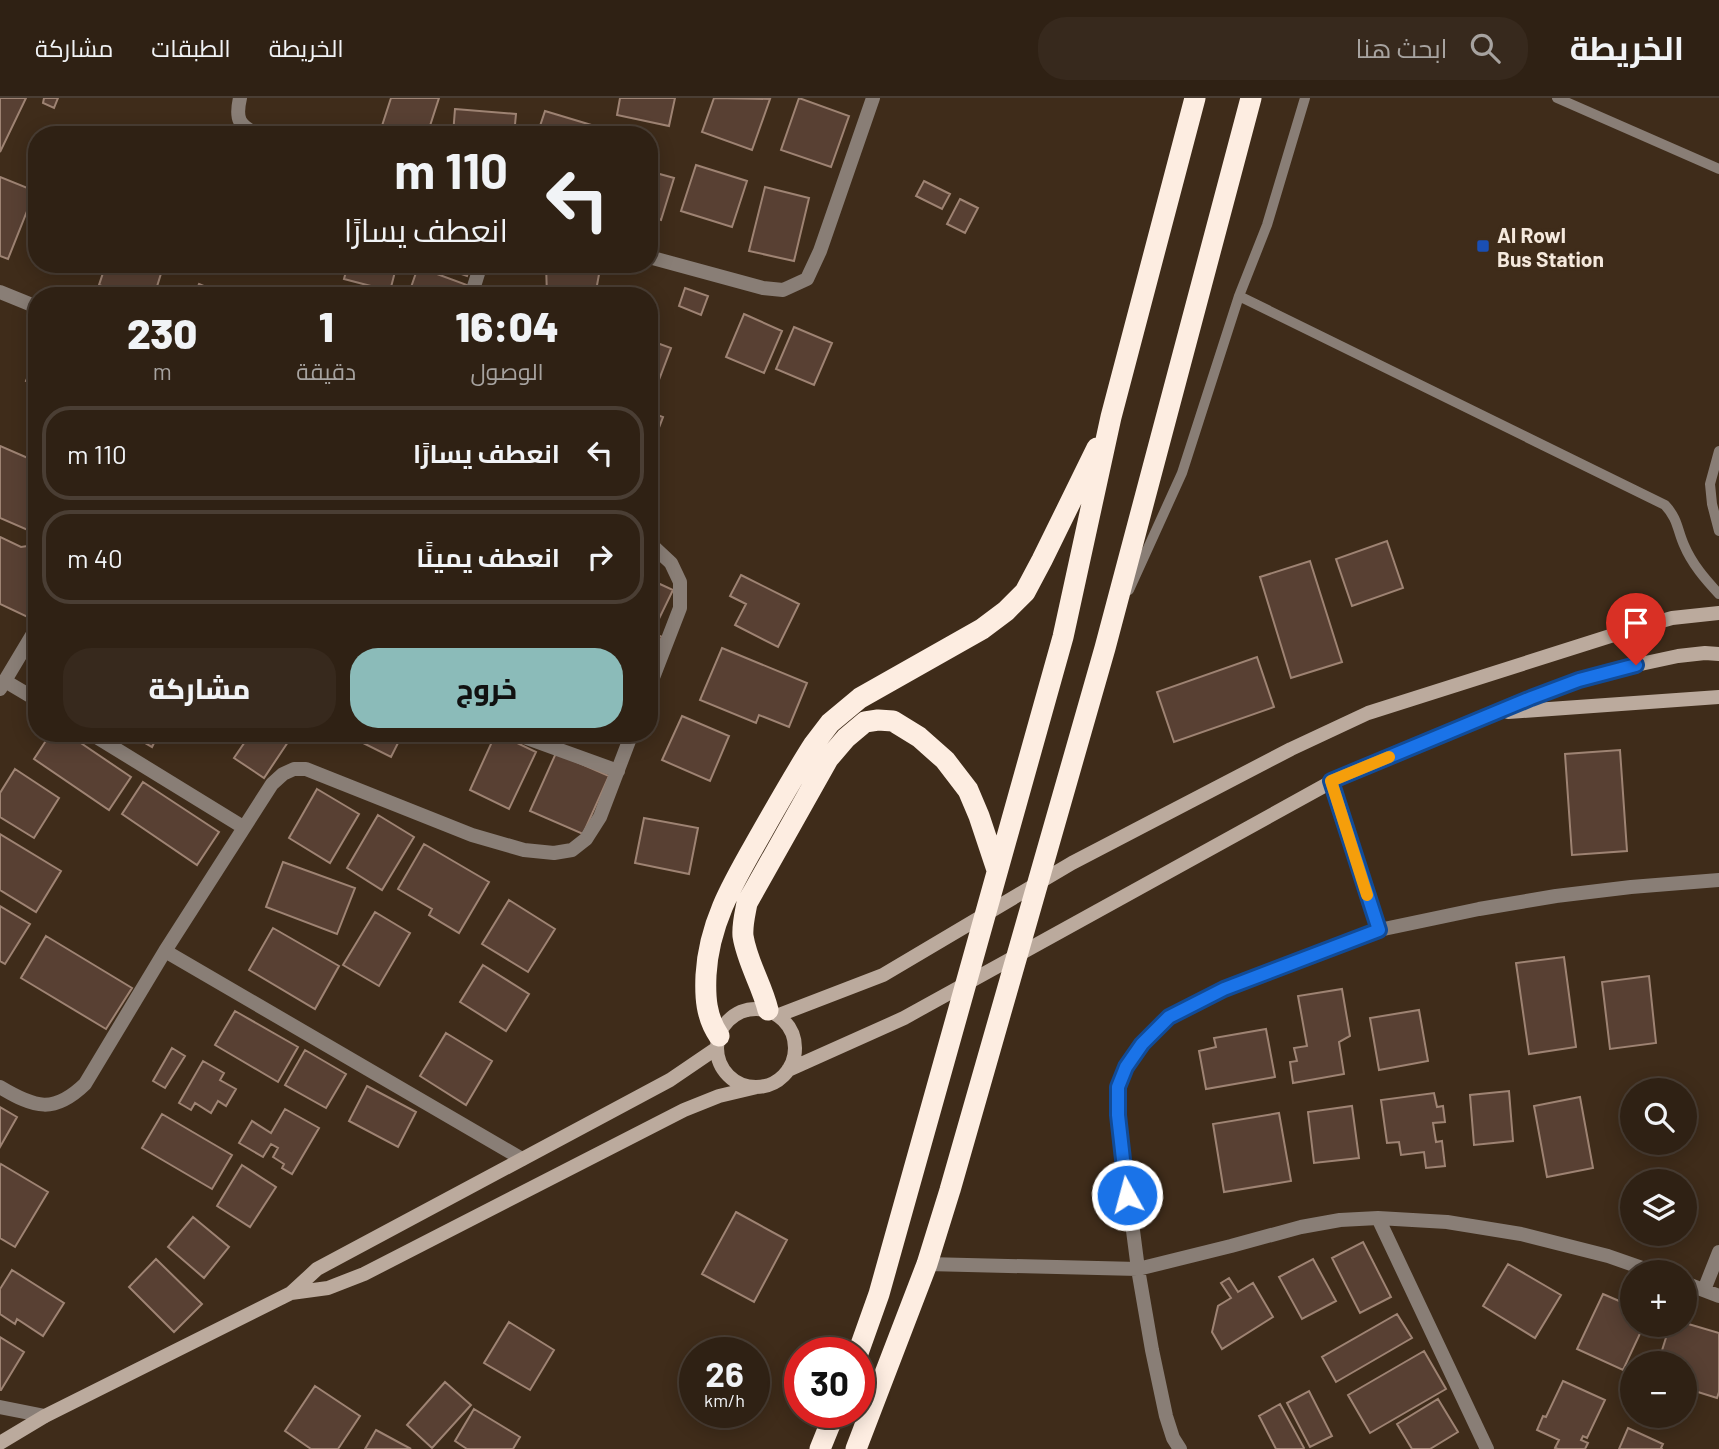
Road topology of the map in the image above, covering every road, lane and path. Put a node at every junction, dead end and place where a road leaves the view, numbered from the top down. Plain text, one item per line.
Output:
1 (240, 98) edge
2 (873, 98) edge
3 (1195, 98) edge
4 (1251, 98) edge
5 (1305, 98) edge
6 (1557, 98) edge
7 (243, 126) edge
8 (1719, 169) edge
9 (658, 259) edge
10 (0, 292) edge
11 (1238, 296) junction
12 (28, 303) edge
13 (1111, 417) junction
14 (1719, 451) edge
15 (1719, 531) edge
16 (658, 551) edge
17 (1719, 594) edge
18 (1719, 613) edge
19 (28, 641) edge
20 (1105, 648) junction
21 (1719, 654) edge
22 (658, 665) edge
23 (2, 685) edge
24 (28, 697) edge
25 (1719, 697) edge
26 (1493, 713) junction
27 (105, 742) edge
28 (538, 742) edge
29 (629, 742) edge
30 (618, 771) junction
31 (1331, 781) junction
32 (243, 827) junction
33 (997, 870) junction
34 (1719, 880) edge
35 (1379, 930) junction
36 (164, 951) junction
37 (774, 1013) junction
38 (718, 1042) junction
39 (788, 1070) junction
40 (0, 1087) edge
41 (757, 1087) junction
42 (522, 1159) junction
43 (1378, 1218) junction
44 (1719, 1252) edge
45 (1620, 1260) edge
46 (927, 1264) junction
47 (1138, 1269) junction
48 (1697, 1287) edge
49 (1704, 1290) junction
50 (292, 1293) junction
51 (1719, 1296) edge
52 (864, 1337) edge
53 (0, 1407) edge
54 (45, 1416) junction
55 (829, 1428) edge
56 (0, 1443) edge
57 (820, 1449) edge
58 (856, 1449) edge
59 (1180, 1449) edge
60 (1487, 1449) edge

1 - 7 street
2 - 9 street
3 - 13 highway
4 - 20 highway
5 - 11 lane
6 - 8 lane
10 - 12 street
11 - 17 lane
11 - 20 lane
13 - 33 highway
13 - 38 highway
14 - 15 lane
16 - 22 street
18 - 37 street
19 - 23 street
20 - 46 highway
21 - 26 street
23 - 24 street
25 - 26 street
26 - 31 street
27 - 32 street
28 - 30 street
29 - 30 street
30 - 32 street
31 - 35 street
31 - 39 street
32 - 36 street
33 - 37 highway
33 - 52 highway
34 - 35 street
35 - 47 street
36 - 40 street
36 - 42 street
37 - 38 street
37 - 39 street
38 - 41 street
38 - 42 street
39 - 41 street
41 - 50 street
42 - 50 street
43 - 45 street
43 - 47 street
43 - 60 street
44 - 49 street
46 - 47 street
46 - 58 highway
47 - 59 street
48 - 49 street
49 - 51 street
50 - 54 street
53 - 54 street
54 - 56 street
55 - 57 highway

